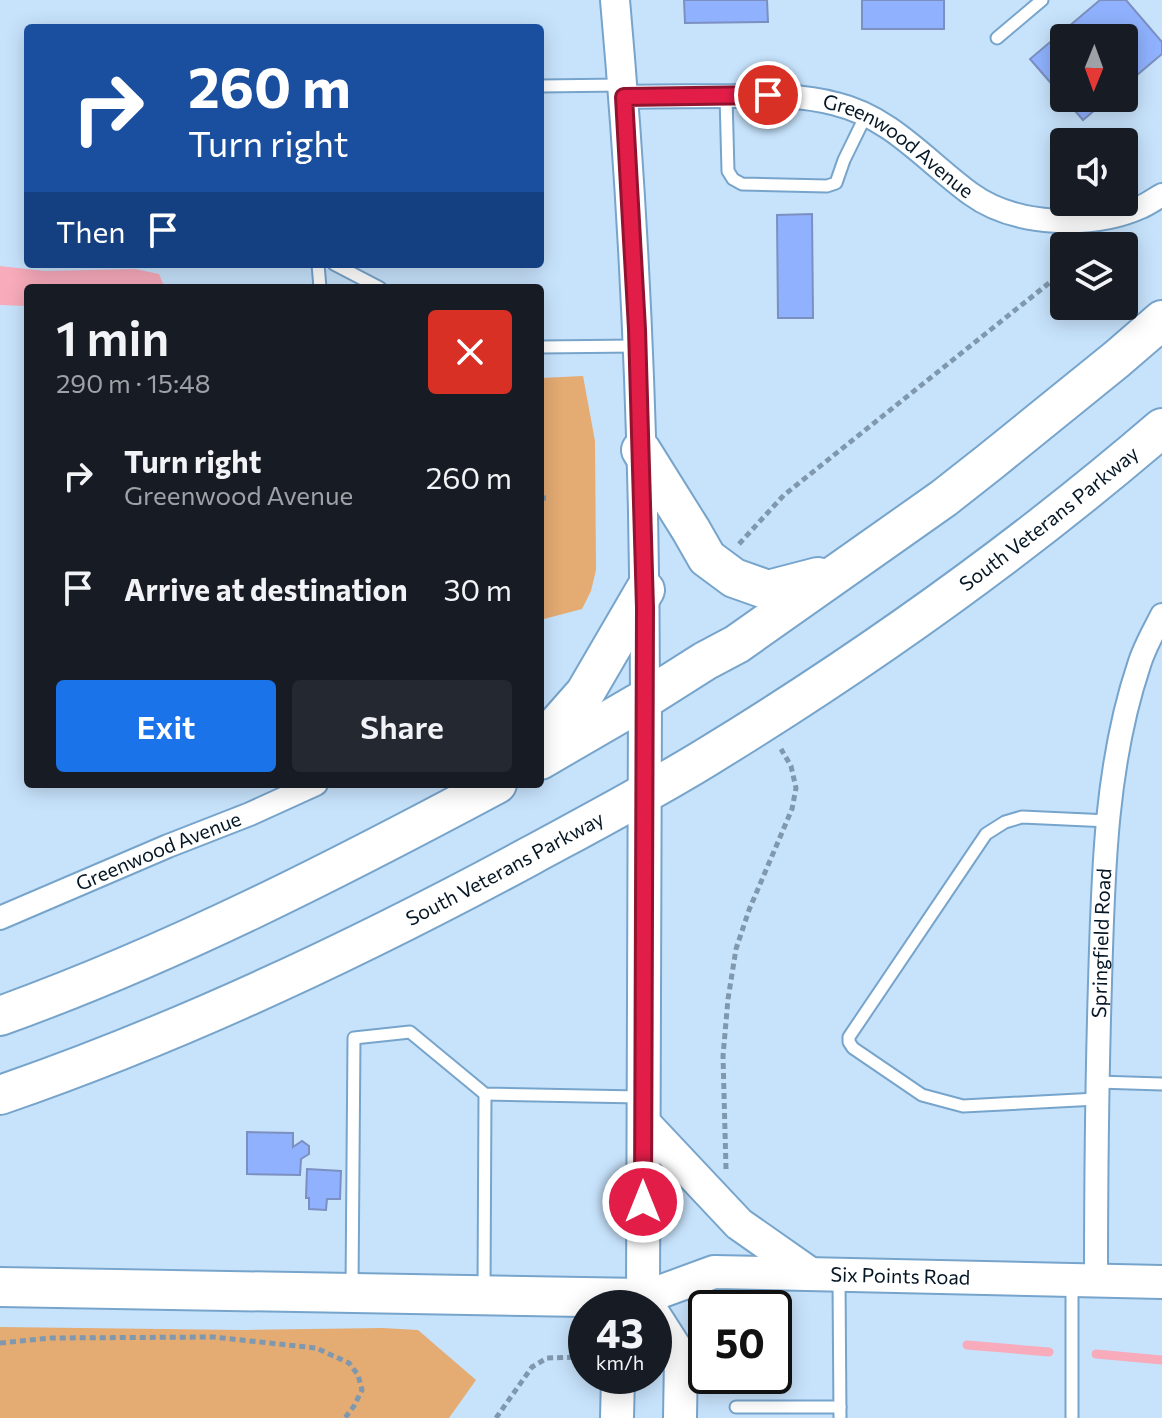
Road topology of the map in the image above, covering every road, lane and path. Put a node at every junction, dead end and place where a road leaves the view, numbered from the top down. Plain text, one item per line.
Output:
1 (615, 0) edge
2 (1042, 0) edge
3 (997, 38) dead end
4 (544, 86) edge
5 (623, 91) junction
6 (726, 96) junction
7 (866, 115) junction
8 (1162, 195) edge
9 (342, 268) edge
10 (1050, 282) edge
11 (372, 284) edge
12 (1162, 320) edge
13 (638, 346) junction
14 (544, 347) edge
15 (1162, 428) edge
16 (641, 450) junction
17 (544, 498) edge
18 (549, 498) dead end
19 (736, 548) dead end
20 (840, 572) junction
21 (645, 590) junction
22 (1162, 615) edge
23 (645, 699) junction
24 (544, 739) edge
25 (781, 749) dead end
26 (544, 758) edge
27 (307, 788) edge
28 (490, 788) edge
29 (645, 792) junction
30 (1109, 821) junction
31 (0, 918) edge
32 (0, 1016) edge
33 (1162, 1084) edge
34 (1097, 1091) junction
35 (485, 1094) junction
36 (0, 1095) edge
37 (644, 1110) junction
38 (722, 1206) junction
39 (824, 1274) junction
40 (1084, 1280) junction
41 (1162, 1282) edge
42 (0, 1287) edge
43 (646, 1290) edge
44 (352, 1294) junction
45 (484, 1294) junction
46 (672, 1294) edge
47 (568, 1301) edge
48 (0, 1343) edge
49 (672, 1344) edge
50 (568, 1357) edge
51 (618, 1394) edge
52 (736, 1407) dead end
53 (840, 1412) edge
54 (345, 1418) edge
55 (496, 1418) edge
56 (617, 1418) edge
57 (680, 1418) edge
58 (1072, 1418) edge

1 - 5 street
2 - 3 lane
4 - 5 lane
5 - 6 street, Greenwood Avenue
5 - 13 street
6 - 7 street, Greenwood Avenue
6 - 7 lane
7 - 8 street, Greenwood Avenue
9 - 11 lane
10 - 19 path
12 - 20 highway
13 - 14 lane
13 - 16 street
15 - 29 highway, South Veterans Parkway
16 - 20 highway
16 - 21 street
17 - 18 path
20 - 23 highway
21 - 23 street
21 - 24 highway
22 - 30 street, Springfield Road
23 - 26 highway
23 - 29 main road
25 - 38 path
27 - 31 street, Greenwood Avenue
28 - 32 highway
29 - 36 highway, South Veterans Parkway
29 - 37 main road
30 - 34 street, Springfield Road
30 - 34 lane
33 - 34 lane
34 - 40 street, Springfield Road
35 - 37 lane
35 - 44 lane
35 - 45 lane
37 - 38 main road
37 - 43 main road
38 - 39 main road
39 - 40 main road, Six Points Road
39 - 46 main road, Six Points Road
39 - 53 lane
40 - 41 main road, Six Points Road
40 - 58 lane
42 - 44 highway
44 - 45 highway
45 - 47 highway
48 - 54 path
49 - 57 main road
50 - 55 path
51 - 56 main road
52 - 53 lane

